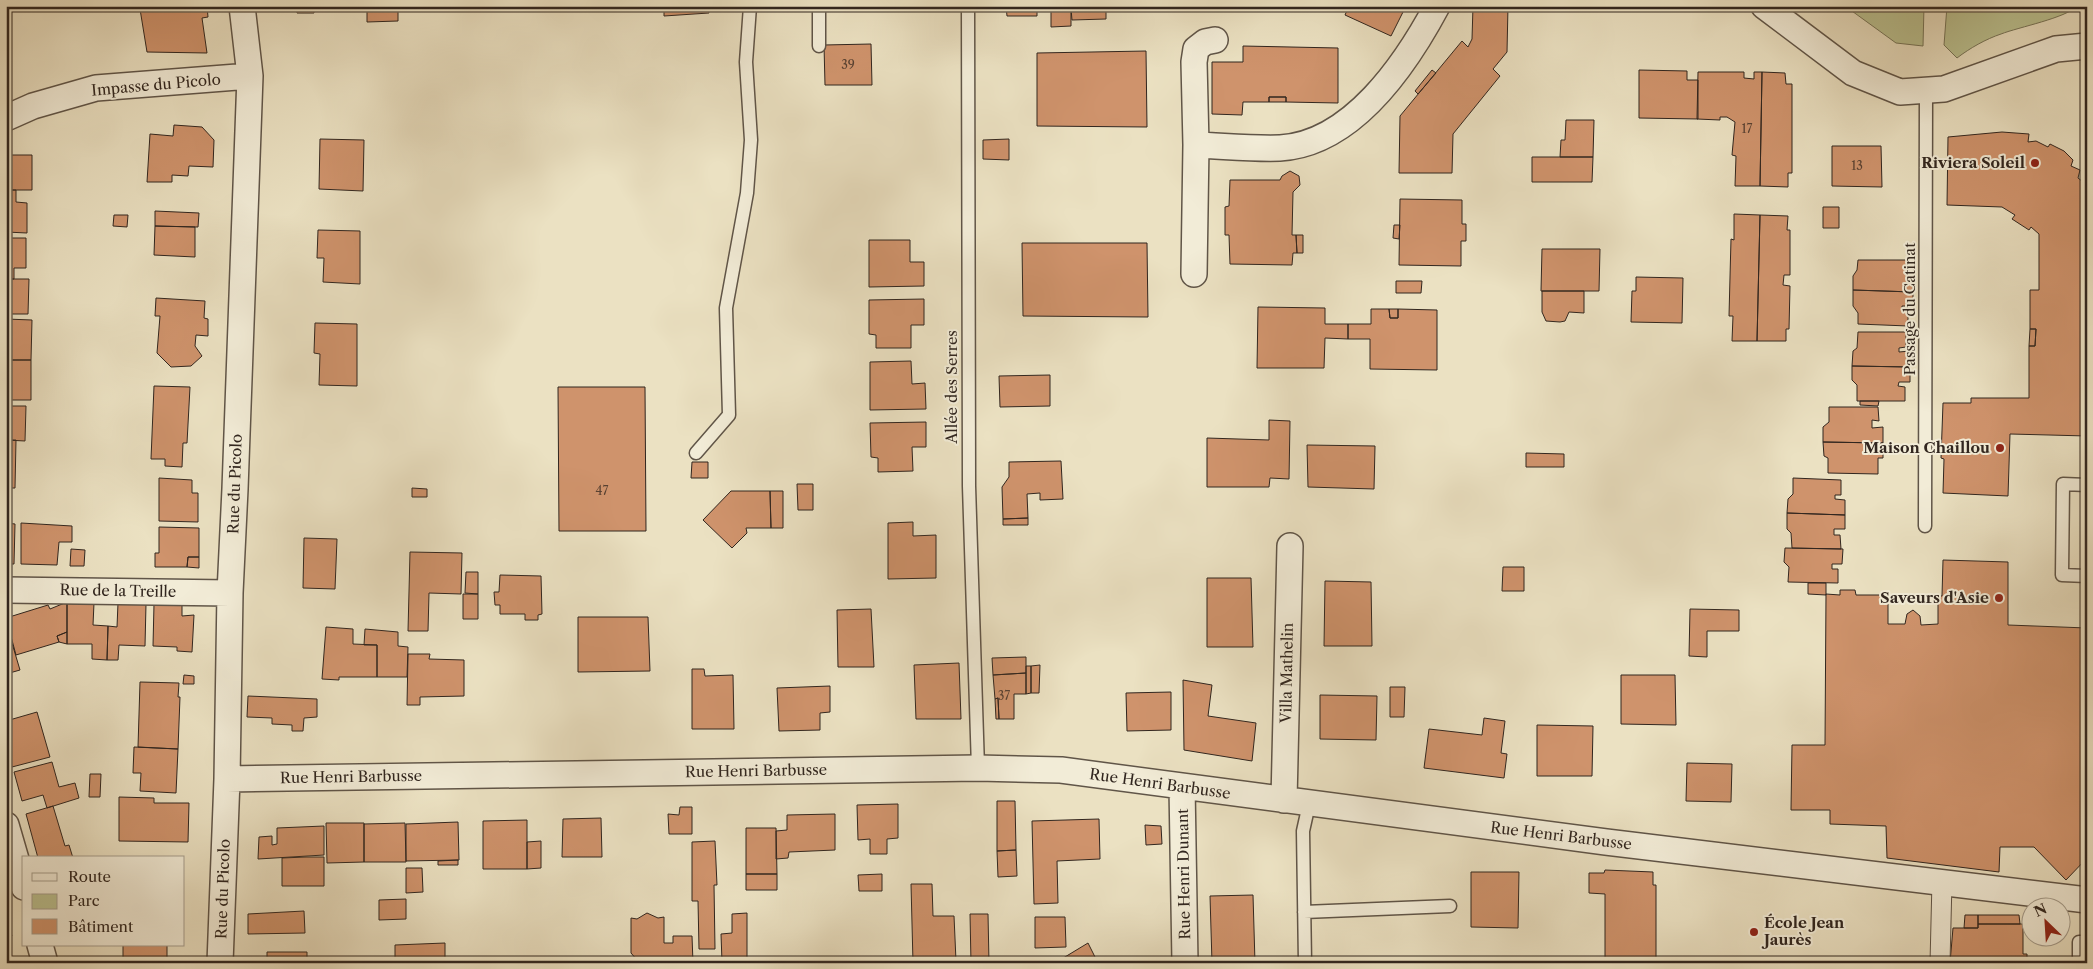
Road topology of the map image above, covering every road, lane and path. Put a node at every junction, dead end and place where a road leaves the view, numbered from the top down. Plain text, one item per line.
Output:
1 (242, 6) edge
2 (750, 6) edge
3 (819, 6) edge
4 (968, 6) edge
5 (1437, 6) edge
6 (1764, 6) edge
7 (1215, 40) dead end
8 (819, 46) dead end
9 (2087, 46) edge
10 (250, 76) junction
11 (1926, 92) junction
12 (6, 118) edge
13 (1196, 145) junction
14 (1194, 274) dead end
15 (696, 453) dead end
16 (2087, 486) edge
17 (1925, 526) dead end
18 (1290, 546) dead end
19 (2087, 576) edge
20 (6, 590) edge
21 (230, 593) junction
22 (978, 768) junction
23 (226, 779) junction
24 (1182, 786) junction
25 (1284, 800) junction
26 (1309, 804) junction
27 (6, 825) edge
28 (22, 880) edge
29 (1942, 881) junction
30 (2087, 900) edge
31 (1450, 906) dead end
32 (1304, 912) junction
33 (2087, 942) edge
34 (40, 946) edge
35 (45, 963) edge
36 (220, 963) edge
37 (1185, 963) edge
38 (1305, 963) edge
39 (1940, 963) edge
40 (2079, 963) edge

1 - 10 street, Rue du Picolo
2 - 15 lane
3 - 8 lane
4 - 22 lane, Allée des Serres
5 - 13 street
6 - 11 street
7 - 13 street
9 - 11 street
10 - 12 street, Impasse du Picolo
10 - 21 street, Rue du Picolo
11 - 17 lane, Passage du Catinat
13 - 14 street
16 - 19 lane
18 - 25 street, Villa Mathelin
20 - 21 street, Rue de la Treille
21 - 23 street, Rue du Picolo
22 - 23 street, Rue Henri Barbusse
22 - 24 street, Rue Henri Barbusse
23 - 36 street, Rue du Picolo
24 - 25 street, Rue Henri Barbusse
24 - 37 street, Rue Henri Dunant
25 - 26 street, Rue Henri Barbusse
26 - 29 street, Rue Henri Barbusse
26 - 32 lane
27 - 28 street
29 - 30 street, Rue Henri Barbusse
29 - 39 street
31 - 32 lane
32 - 38 lane
33 - 40 lane
34 - 35 street

